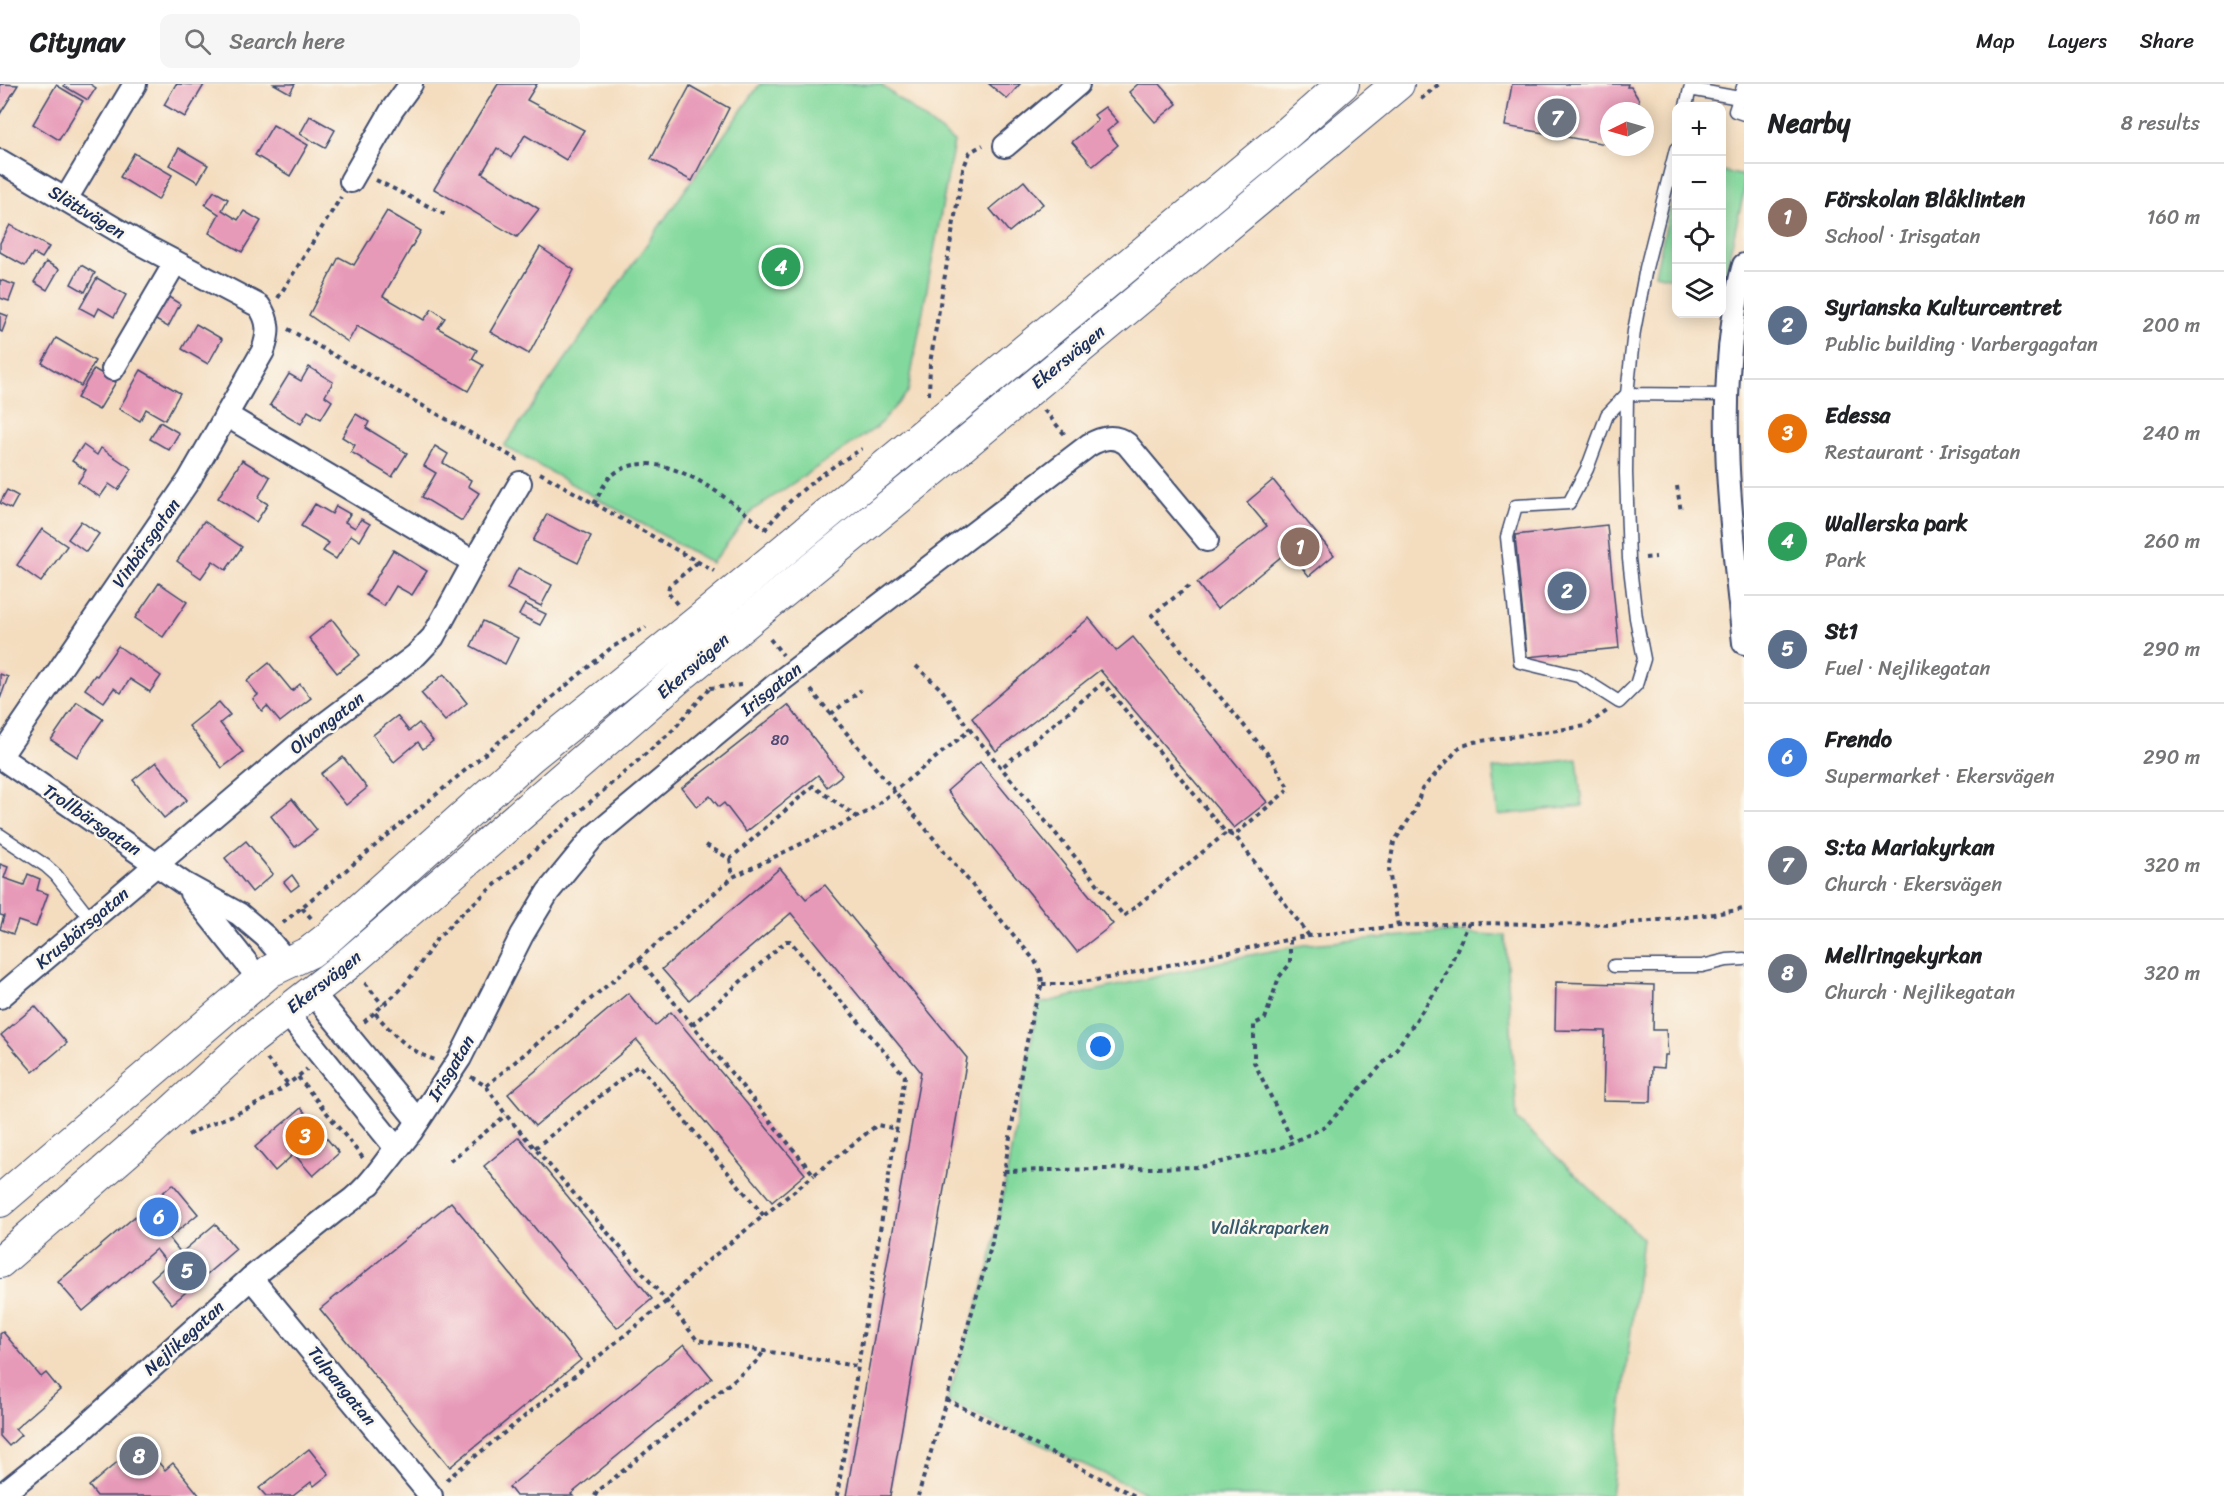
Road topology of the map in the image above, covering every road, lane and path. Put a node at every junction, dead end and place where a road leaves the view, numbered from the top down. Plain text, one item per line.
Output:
1 (135, 84) edge
2 (411, 84) edge
3 (1078, 84) edge
4 (1343, 84) edge
5 (1439, 84) edge
6 (1744, 84) edge
7 (1409, 92) edge
8 (1739, 98) junction
9 (1687, 102) edge
10 (1740, 113) edge
11 (1005, 146) joint
12 (1675, 156) edge
13 (0, 161) edge
14 (354, 176) junction
15 (66, 200) junction
16 (448, 216) dead end
17 (175, 263) junction
18 (1743, 272) edge
19 (267, 317) junction
20 (113, 369) dead end
21 (1627, 394) junction
22 (1726, 395) junction
23 (929, 399) dead end
24 (226, 415) junction
25 (1034, 417) dead end
26 (1079, 453) junction
27 (526, 472) junction
28 (1677, 486) dead end
29 (594, 504) junction
30 (1681, 512) dead end
31 (765, 529) dead end
32 (1207, 540) dead end
33 (474, 562) junction
34 (698, 562) junction
35 (714, 571) dead end
36 (1189, 586) dead end
37 (679, 607) dead end
38 (770, 639) dead end
39 (1744, 643) edge
40 (787, 660) dead end
41 (916, 666) dead end
42 (716, 680) dead end
43 (747, 684) dead end
44 (710, 688) junction
45 (811, 690) dead end
46 (861, 690) dead end
47 (1619, 702) junction
48 (831, 714) junction
49 (680, 715) dead end
50 (686, 716) junction
51 (970, 730) junction
52 (0, 757) edge
53 (1001, 768) junction
54 (607, 775) dead end
55 (611, 784) junction
56 (895, 791) junction
57 (857, 817) junction
58 (1226, 834) junction
59 (0, 835) edge
60 (706, 845) dead end
61 (730, 858) junction
62 (157, 865) junction
63 (733, 877) junction
64 (183, 882) junction
65 (1744, 909) edge
66 (91, 920) junction
67 (1468, 923) junction
68 (1398, 926) junction
69 (1310, 936) junction
70 (1290, 940) junction
71 (639, 959) junction
72 (1744, 959) edge
73 (288, 963) junction
74 (1614, 966) dead end
75 (361, 978) dead end
76 (260, 980) junction
77 (1042, 984) junction
78 (2, 990) edge
79 (312, 992) junction
80 (383, 1005) junction
81 (286, 1012) junction
82 (375, 1013) junction
83 (362, 1024) dead end
84 (692, 1025) junction
85 (310, 1066) dead end
86 (454, 1068) junction
87 (297, 1077) junction
88 (506, 1115) junction
89 (897, 1129) junction
90 (408, 1134) junction
91 (181, 1140) dead end
92 (1293, 1142) junction
93 (535, 1148) junction
94 (450, 1161) dead end
95 (1004, 1171) junction
96 (814, 1175) junction
97 (374, 1179) junction
98 (0, 1201) edge
99 (764, 1216) junction
100 (0, 1262) edge
101 (251, 1278) junction
102 (667, 1301) junction
103 (764, 1351) junction
104 (856, 1366) junction
105 (946, 1399) junction
106 (430, 1495) edge
107 (0, 1496) edge
108 (595, 1496) edge
109 (837, 1496) edge
110 (918, 1496) edge
111 (1135, 1496) edge

1 - 15 street
2 - 14 street
3 - 11 street
4 - 73 main road, Ekersvägen
5 - 7 path
6 - 8 lane
7 - 79 main road, Ekersvägen
8 - 9 lane
8 - 10 lane
11 - 23 path
12 - 21 lane
13 - 15 street, Slättvägen
14 - 16 path
14 - 19 path
15 - 17 street, Slättvägen
17 - 19 street, Slättvägen
17 - 20 street
18 - 22 street
19 - 24 street, Vinbärsgatan
19 - 27 path
21 - 22 lane
21 - 47 lane
21 - 47 lane
22 - 39 street
24 - 33 street
24 - 52 street, Vinbärsgatan
25 - 26 path
26 - 32 street, Irisgatan
26 - 86 street, Irisgatan
27 - 29 path
27 - 33 street, Olvongatan
28 - 30 path
29 - 31 path
29 - 34 path
33 - 62 street, Olvongatan
34 - 35 path
34 - 37 path
36 - 58 path
38 - 40 path
41 - 51 path
42 - 44 path
43 - 44 path
44 - 50 path
45 - 48 path
46 - 48 path
47 - 68 path
48 - 56 path
49 - 50 path
50 - 55 path
51 - 53 path
51 - 56 path
52 - 62 street, Trollbärsgatan
53 - 58 path
53 - 58 path
54 - 55 path
55 - 80 path
56 - 57 path
56 - 77 path
57 - 61 path
57 - 63 path
58 - 69 path
59 - 66 lane
60 - 61 path
61 - 63 path
62 - 64 street, Trollbärsgatan
62 - 66 street, Krusbärsgatan
63 - 71 path
64 - 73 street, Trollbärsgatan
64 - 76 street, Trollbärsgatan
65 - 67 path
66 - 78 street, Krusbärsgatan
67 - 68 path
67 - 92 path
68 - 69 path
69 - 70 path
70 - 77 path
70 - 92 path
71 - 84 path
71 - 88 path
72 - 74 lane
73 - 76 main road, Ekersvägen
73 - 79 main road
75 - 80 path
76 - 81 main road
76 - 98 main road, Ekersvägen
77 - 95 path
79 - 81 main road, Ekersvägen
79 - 90 street, Irisgatan
80 - 82 path
81 - 90 street
81 - 100 main road, Ekersvägen
82 - 83 path
82 - 86 path
84 - 89 path
84 - 96 path
85 - 87 path
86 - 90 street, Irisgatan
87 - 91 path
87 - 97 path
88 - 93 path
88 - 94 path
89 - 96 path
89 - 104 path
90 - 97 street, Nejlikegatan
92 - 95 path
93 - 99 path
93 - 102 path
95 - 105 path
96 - 99 path
97 - 101 street, Nejlikegatan
99 - 102 path
101 - 106 street, Tulpangatan
101 - 107 street, Nejlikegatan
102 - 103 path
102 - 106 path
103 - 104 path
103 - 108 path
104 - 109 path
105 - 110 path
105 - 111 path

